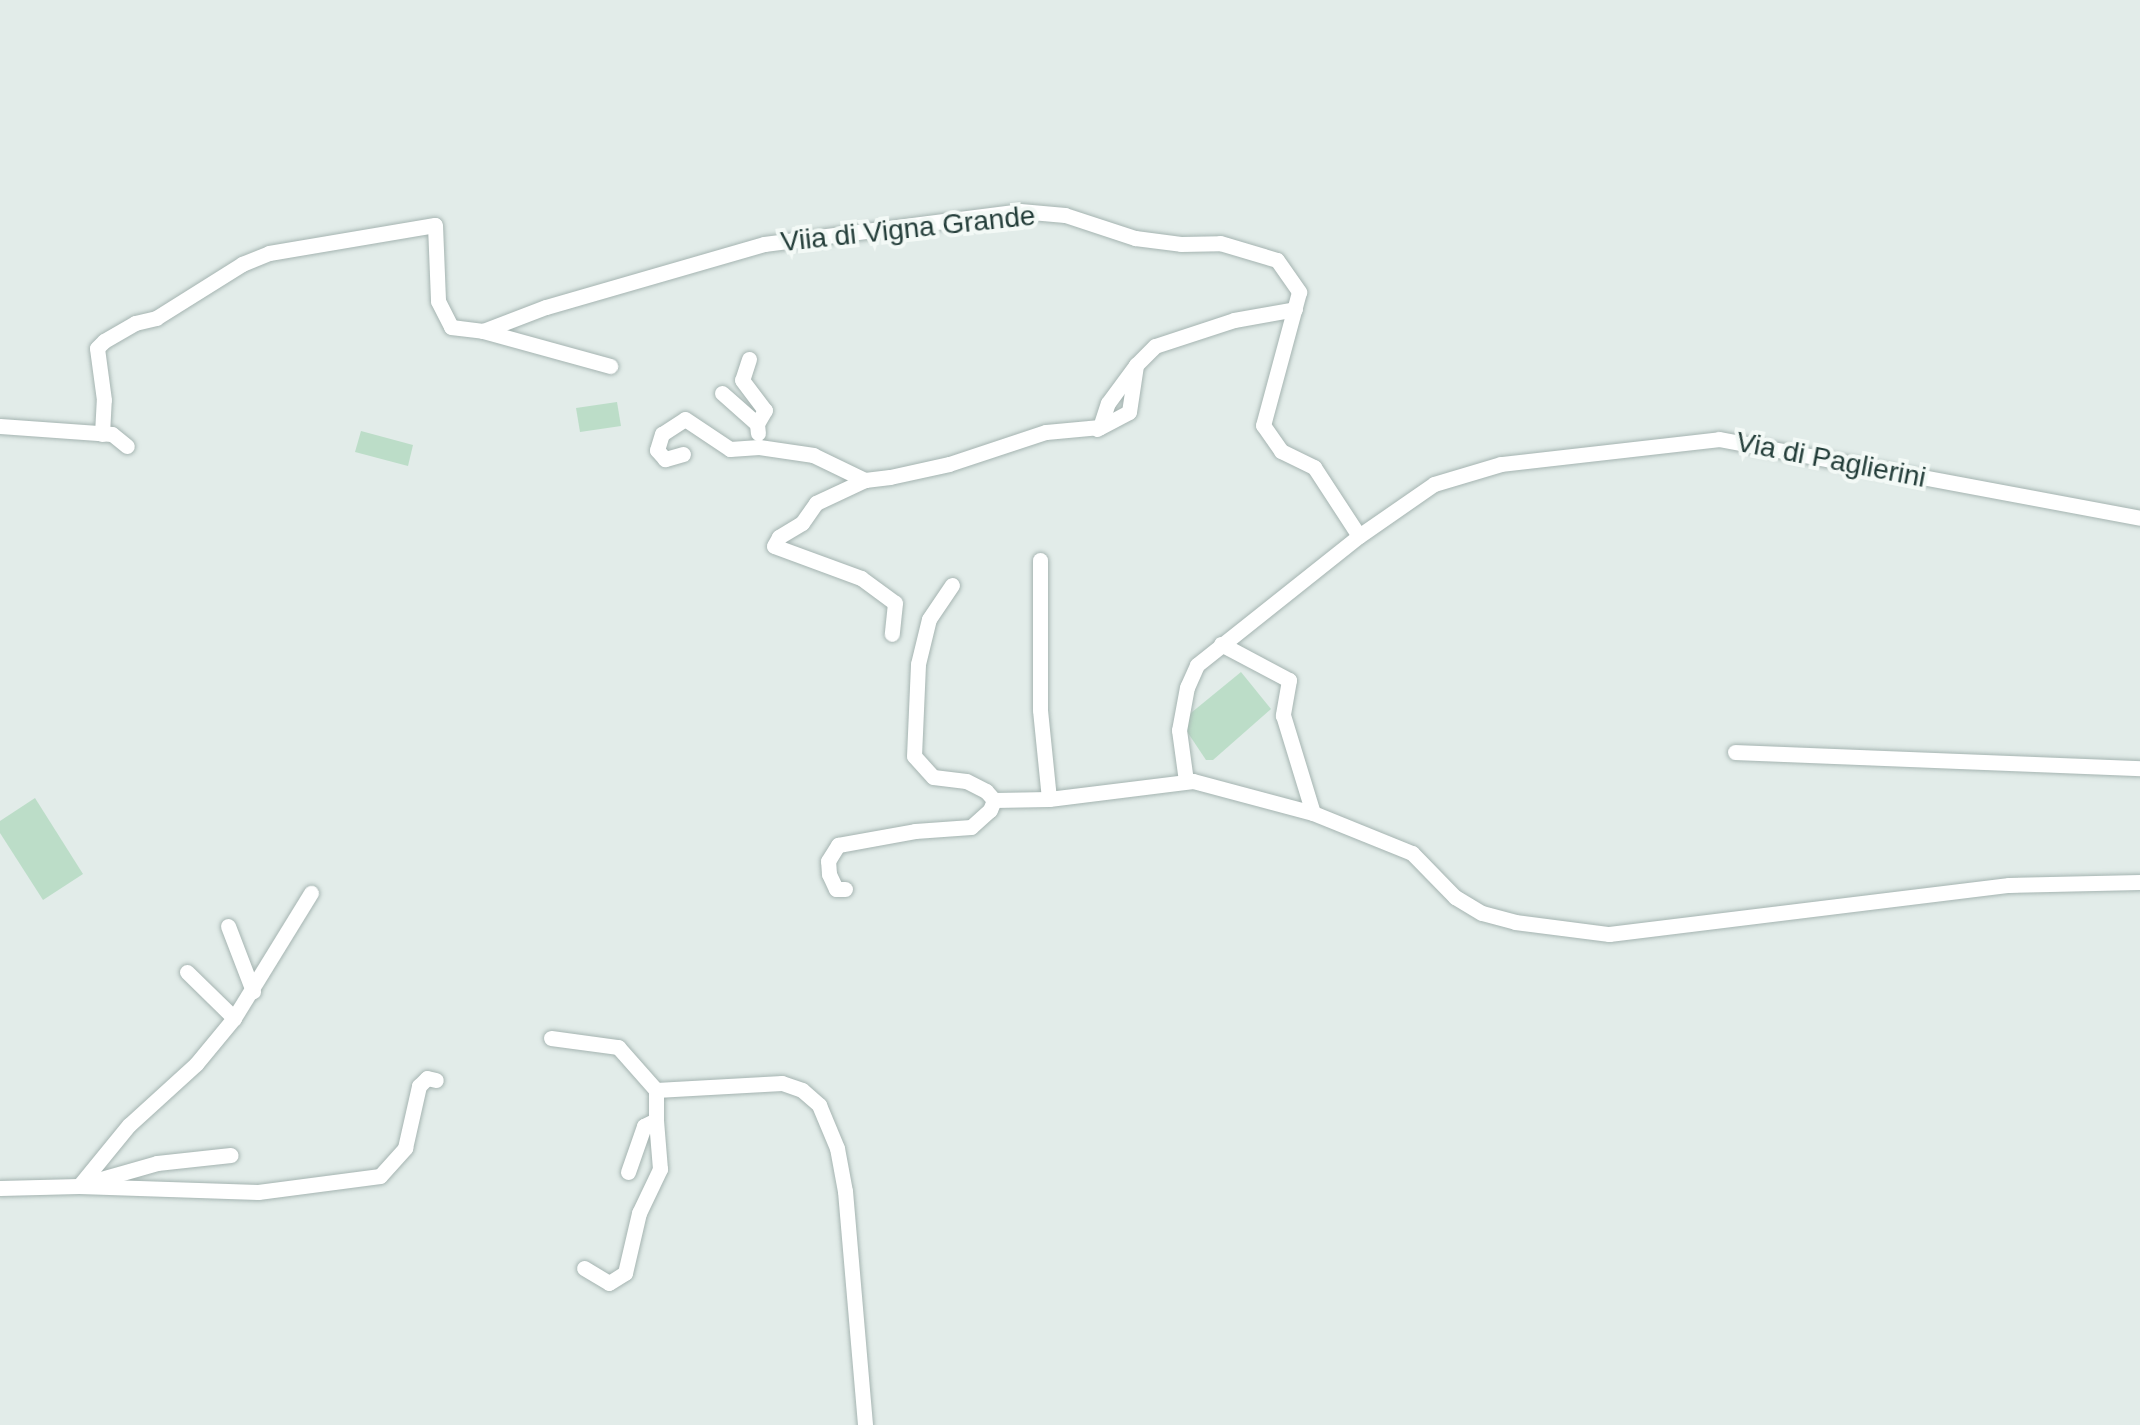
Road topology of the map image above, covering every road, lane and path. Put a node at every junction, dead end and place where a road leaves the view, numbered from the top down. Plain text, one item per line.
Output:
1 (1295, 309) junction
2 (483, 330) junction
3 (749, 358) dead end
4 (610, 366) dead end
5 (722, 393) dead end
6 (758, 424) junction
7 (0, 426) edge
8 (1100, 427) junction
9 (102, 434) junction
10 (1084, 436) dead end
11 (127, 446) dead end
12 (759, 447) junction
13 (683, 454) dead end
14 (866, 480) junction
15 (2140, 518) edge
16 (1358, 536) junction
17 (1040, 560) dead end
18 (952, 584) dead end
19 (892, 634) dead end
20 (1221, 644) junction
21 (1734, 752) dead end
22 (2140, 768) edge
23 (1186, 781) junction
24 (1049, 798) junction
25 (994, 800) junction
26 (1312, 813) junction
27 (2140, 882) edge
28 (845, 889) dead end
29 (311, 893) dead end
30 (228, 926) dead end
31 (187, 972) dead end
32 (253, 991) junction
33 (234, 1018) junction
34 (550, 1038) dead end
35 (436, 1080) dead end
36 (656, 1090) junction
37 (656, 1120) junction
38 (231, 1155) dead end
39 (628, 1172) dead end
40 (78, 1186) junction
41 (0, 1188) edge
42 (584, 1268) dead end
43 (865, 1425) edge

1 - 2 street, Viia di Vigna Grande
1 - 8 street
1 - 16 street
2 - 4 street
2 - 9 street
3 - 6 street
5 - 6 street
6 - 12 street
7 - 9 street
8 - 10 street
8 - 14 street
9 - 11 street
12 - 13 street
12 - 14 street
14 - 19 street
15 - 16 street, Via di Paglierini
16 - 20 street
17 - 24 street
18 - 25 street
20 - 23 street
20 - 26 street
21 - 22 street
23 - 24 street
23 - 26 street
24 - 25 street
25 - 28 street
26 - 27 street
29 - 32 street
30 - 32 street
31 - 33 street
32 - 33 street
33 - 40 street
34 - 36 street
35 - 40 street
36 - 37 street
36 - 43 street
37 - 39 street
37 - 42 street
38 - 40 street
40 - 41 street

